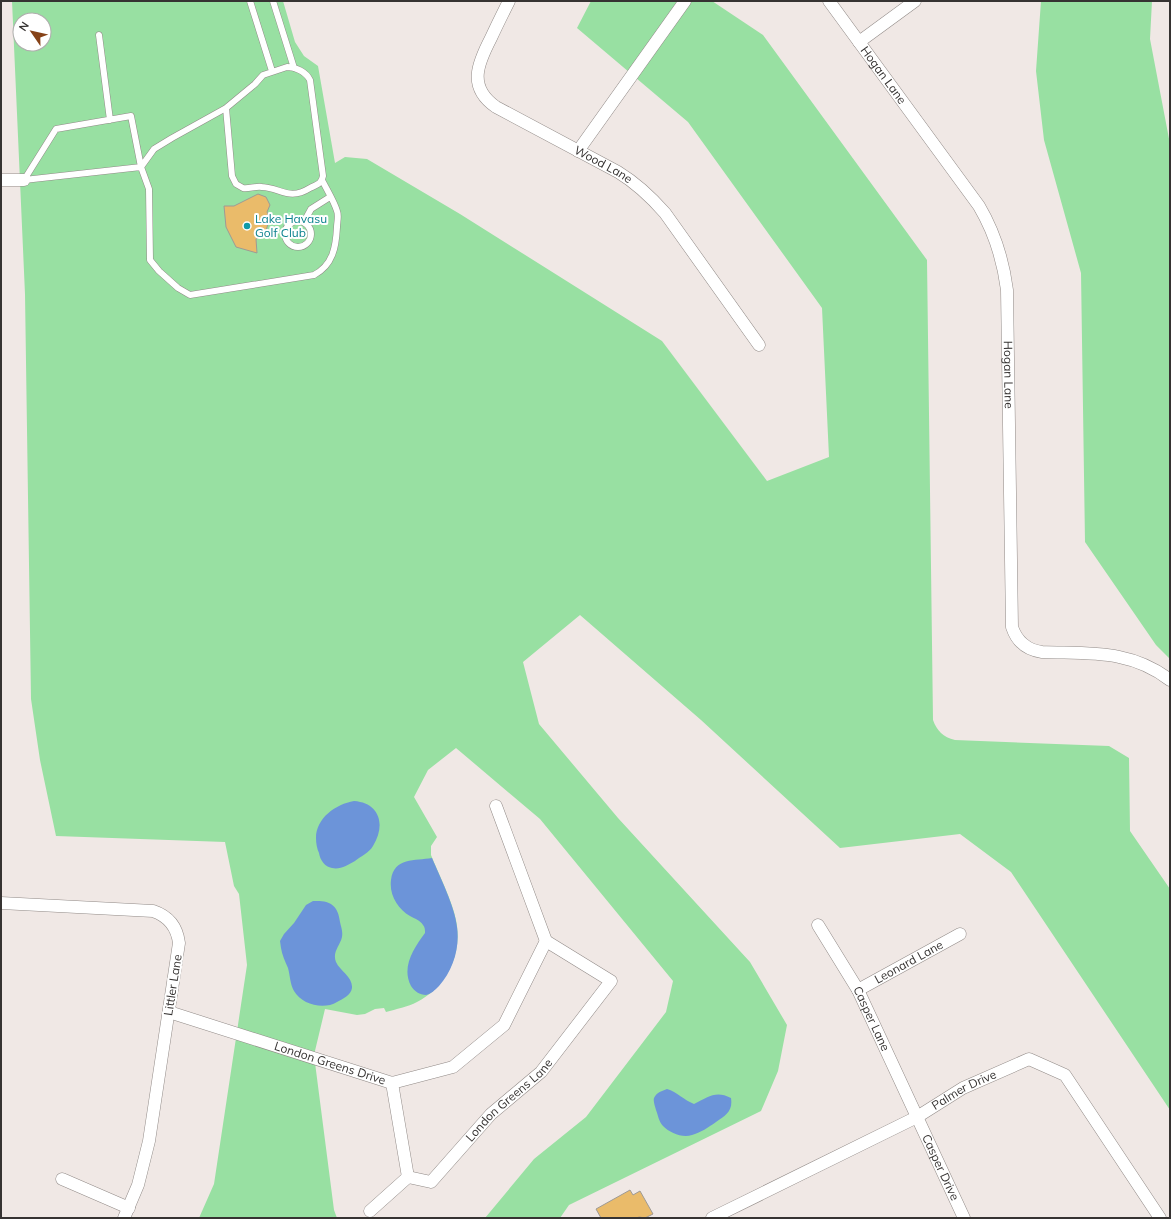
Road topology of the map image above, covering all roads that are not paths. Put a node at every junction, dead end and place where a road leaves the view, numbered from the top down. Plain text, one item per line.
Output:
1 (250, 1) edge
2 (273, 1) edge
3 (509, 1) edge
4 (685, 1) edge
5 (829, 1) edge
6 (915, 1) edge
7 (99, 35) dead end
8 (859, 42) junction
9 (294, 68) junction
10 (272, 71) junction
11 (226, 108) junction
12 (110, 120) junction
13 (578, 151) junction
14 (141, 168) junction
15 (1, 180) edge
16 (24, 180) junction
17 (322, 180) junction
18 (330, 197) junction
19 (304, 222) junction
20 (759, 345) dead end
21 (1170, 680) edge
22 (496, 806) dead end
23 (1, 903) edge
24 (818, 925) dead end
25 (960, 934) dead end
26 (546, 941) junction
27 (858, 990) junction
28 (169, 1012) junction
29 (392, 1084) junction
30 (917, 1117) junction
31 (408, 1177) junction
32 (62, 1179) dead end
33 (370, 1211) dead end
34 (126, 1213) edge
35 (712, 1218) edge
36 (964, 1218) edge
37 (1160, 1218) edge

1 - 10 lane
2 - 9 lane
3 - 13 street, Wood Lane
4 - 13 street
5 - 8 street, Hogan Lane
6 - 8 street
7 - 12 lane
8 - 21 street, Hogan Lane
9 - 10 lane
9 - 17 lane
10 - 11 lane
11 - 14 lane
11 - 17 lane
12 - 14 lane
12 - 16 lane
13 - 20 street, Wood Lane
14 - 16 lane
14 - 18 lane
15 - 16 street
17 - 18 lane
18 - 19 lane
19 - 19 lane
22 - 26 street
23 - 28 street, Littler Lane
24 - 27 street, Casper Lane
25 - 27 street, Leonard Lane
26 - 29 street, London Greens Drive
26 - 31 street, London Greens Lane
27 - 30 street, Casper Lane
28 - 29 street, London Greens Drive
28 - 34 street, Littler Lane
29 - 31 street
30 - 35 street, Palmer Drive
30 - 36 street, Casper Drive
30 - 37 street, Palmer Drive
31 - 33 street
32 - 34 street

